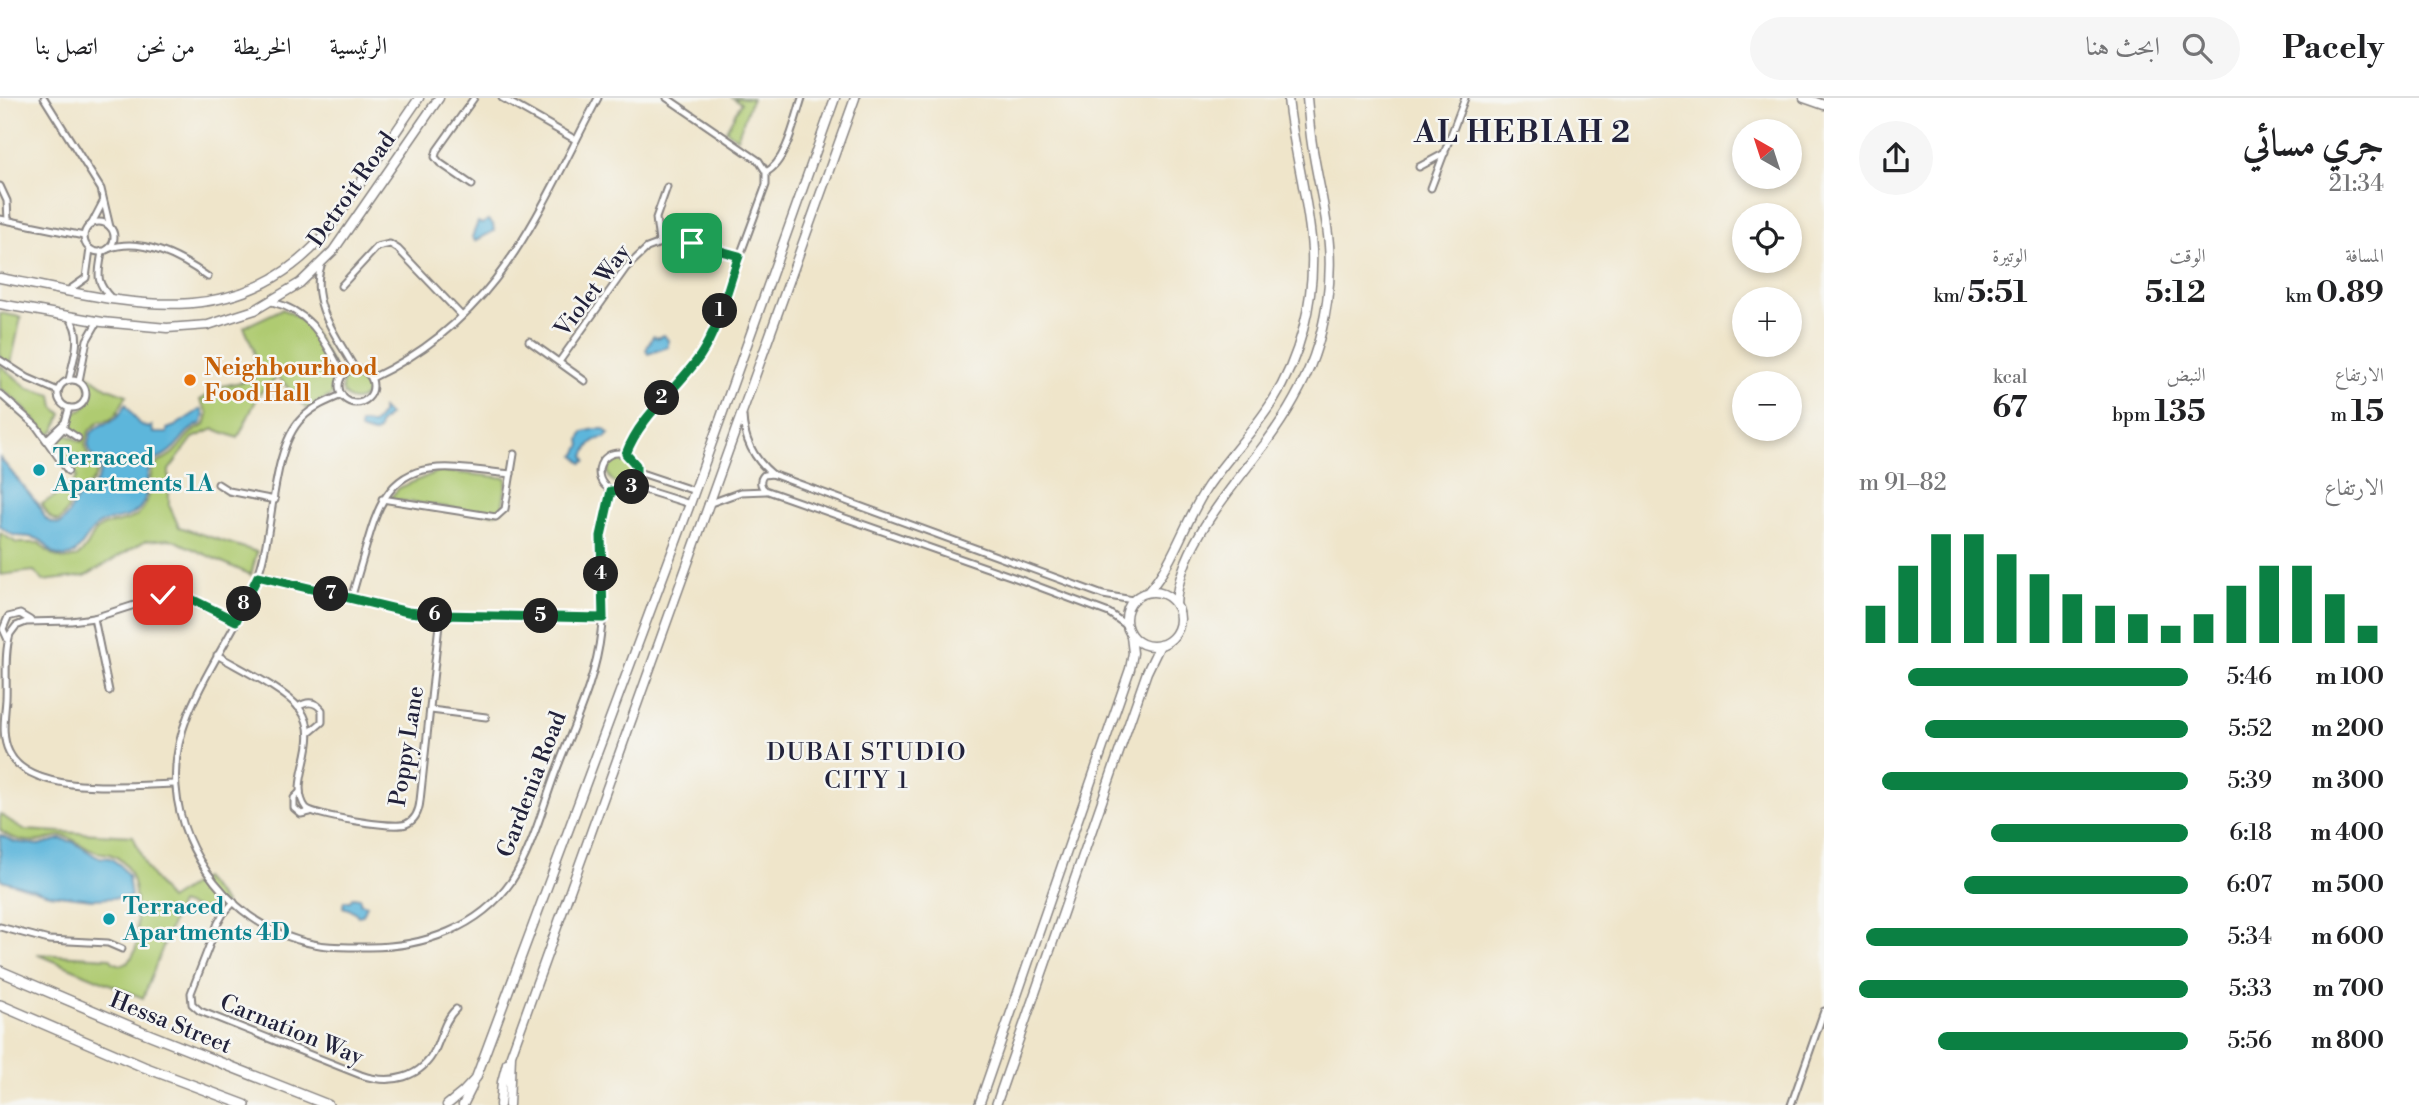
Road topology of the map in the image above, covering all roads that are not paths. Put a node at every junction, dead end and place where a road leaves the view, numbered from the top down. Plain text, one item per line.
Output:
1 (44, 98) edge
2 (419, 98) edge
3 (439, 98) edge
4 (474, 98) edge
5 (502, 98) edge
6 (598, 98) edge
7 (667, 98) edge
8 (802, 98) edge
9 (835, 98) edge
10 (855, 98) edge
11 (1288, 98) edge
12 (1307, 98) edge
13 (1465, 98) edge
14 (1804, 98) edge
15 (1824, 105) edge
16 (576, 141) junction
17 (1445, 153) junction
18 (1419, 167) dead end
19 (766, 172) junction
20 (0, 186) edge
21 (472, 186) dead end
22 (667, 187) dead end
23 (1431, 188) dead end
24 (103, 199) junction
25 (0, 219) edge
26 (8, 220) junction
27 (91, 225) junction
28 (111, 229) junction
29 (84, 236) junction
30 (659, 242) junction
31 (130, 245) junction
32 (90, 249) junction
33 (105, 250) junction
34 (739, 256) junction
35 (321, 265) junction
36 (208, 277) dead end
37 (0, 278) edge
38 (341, 286) dead end
39 (69, 290) junction
40 (111, 298) junction
41 (272, 302) junction
42 (0, 304) edge
43 (67, 315) junction
44 (463, 316) junction
45 (99, 321) junction
46 (529, 341) dead end
47 (0, 360) edge
48 (559, 362) junction
49 (355, 369) junction
50 (343, 374) junction
51 (372, 378) junction
52 (69, 380) junction
53 (585, 381) dead end
54 (79, 382) junction
55 (58, 391) junction
56 (0, 394) edge
57 (342, 395) junction
58 (744, 407) junction
59 (69, 408) junction
60 (63, 426) junction
61 (78, 439) dead end
62 (49, 441) junction
63 (514, 454) dead end
64 (626, 454) junction
65 (68, 471) dead end
66 (638, 472) junction
67 (511, 474) junction
68 (772, 474) junction
69 (218, 484) dead end
70 (632, 486) junction
71 (611, 491) junction
72 (695, 491) junction
73 (767, 491) junction
74 (382, 499) junction
75 (275, 500) junction
76 (690, 504) junction
77 (708, 504) junction
78 (258, 576) junction
79 (1148, 592) junction
80 (187, 597) junction
81 (152, 598) junction
82 (351, 599) junction
83 (1133, 600) junction
84 (1176, 604) junction
85 (440, 615) junction
86 (94, 618) junction
87 (603, 618) junction
88 (31, 621) junction
89 (236, 621) junction
90 (1126, 625) junction
91 (1131, 636) junction
92 (8, 639) junction
93 (1160, 645) junction
94 (218, 655) junction
95 (109, 691) dead end
96 (298, 707) junction
97 (431, 710) junction
98 (486, 717) dead end
99 (309, 733) junction
100 (175, 784) junction
101 (234, 902) junction
102 (0, 927) edge
103 (122, 949) dead end
104 (0, 971) edge
105 (0, 1005) edge
106 (456, 1009) dead end
107 (1824, 1011) edge
108 (511, 1055) junction
109 (476, 1077) junction
110 (245, 1105) edge
111 (328, 1105) edge
112 (447, 1105) edge
113 (463, 1105) edge
114 (500, 1105) edge
115 (509, 1105) edge
116 (979, 1105) edge
117 (996, 1105) edge
118 (1791, 1105) edge

1 - 24 street
2 - 40 street, Detroit Road
3 - 35 street, Detroit Road
4 - 21 street
5 - 16 street
6 - 16 street, Gardenia Road
7 - 19 street
8 - 19 street
9 - 72 street
10 - 58 street
11 - 79 street
12 - 84 street
13 - 17 street
14 - 15 street
16 - 44 street, Gardenia Road
17 - 18 street
17 - 23 street
19 - 34 street
20 - 26 street
22 - 30 street
24 - 27 street
24 - 28 street
25 - 26 street
26 - 29 street
27 - 28 street
27 - 29 street
28 - 31 street
28 - 33 street
29 - 32 street
30 - 34 street, Violet Way
30 - 48 street, Violet Way
31 - 33 street
31 - 36 street
32 - 33 street
32 - 39 street
33 - 40 street
34 - 64 street
35 - 41 street, Detroit Road
35 - 49 street
37 - 39 street, Detroit Road
38 - 44 street
39 - 40 street, Detroit Road
41 - 45 street, Detroit Road
41 - 50 street
42 - 43 street, Detroit Road
43 - 45 street, Detroit Road
43 - 52 street
44 - 51 street, Gardenia Road
45 - 54 street
46 - 48 street, Violet Way
47 - 55 street
48 - 53 street, Violet Way
49 - 50 street
49 - 51 street
50 - 57 street
51 - 57 street, Gardenia Road
52 - 54 street
52 - 55 street
54 - 59 street
55 - 59 street
56 - 62 street
57 - 75 street, Gardenia Road
58 - 68 street
58 - 77 street
59 - 60 street
60 - 61 street
60 - 62 street
62 - 65 street
63 - 67 street
64 - 66 street
64 - 71 street, Gardenia Road
66 - 70 street
66 - 72 street
67 - 74 street
67 - 74 street
68 - 73 street
68 - 83 street
69 - 75 street
70 - 71 street
70 - 76 street
71 - 87 street, Gardenia Road
72 - 76 street
73 - 77 street
73 - 90 street
74 - 82 street
75 - 78 street, Gardenia Road
76 - 109 street
77 - 108 street
78 - 82 street
78 - 89 street, Gardenia Road
79 - 83 street
79 - 84 street
80 - 81 street
80 - 81 street
80 - 89 street
81 - 86 street
82 - 85 street
83 - 90 street
84 - 93 street
85 - 87 street
85 - 97 street, Poppy Lane
86 - 88 street
86 - 95 street
87 - 101 street, Gardenia Road
88 - 92 street
88 - 92 street
89 - 94 street, Gardenia Road
90 - 91 street
91 - 93 street
91 - 116 street
92 - 100 street
93 - 117 street
94 - 96 street, Poppy Lane
94 - 100 street, Gardenia Road
96 - 99 street
96 - 99 street, Poppy Lane
97 - 98 street
97 - 99 street, Poppy Lane
100 - 101 street, Gardenia Road
101 - 106 street, Carnation Way
102 - 103 street
104 - 111 main road, Hessa Street
105 - 110 main road
107 - 118 street
108 - 114 street
108 - 115 street
109 - 112 street
109 - 113 street

